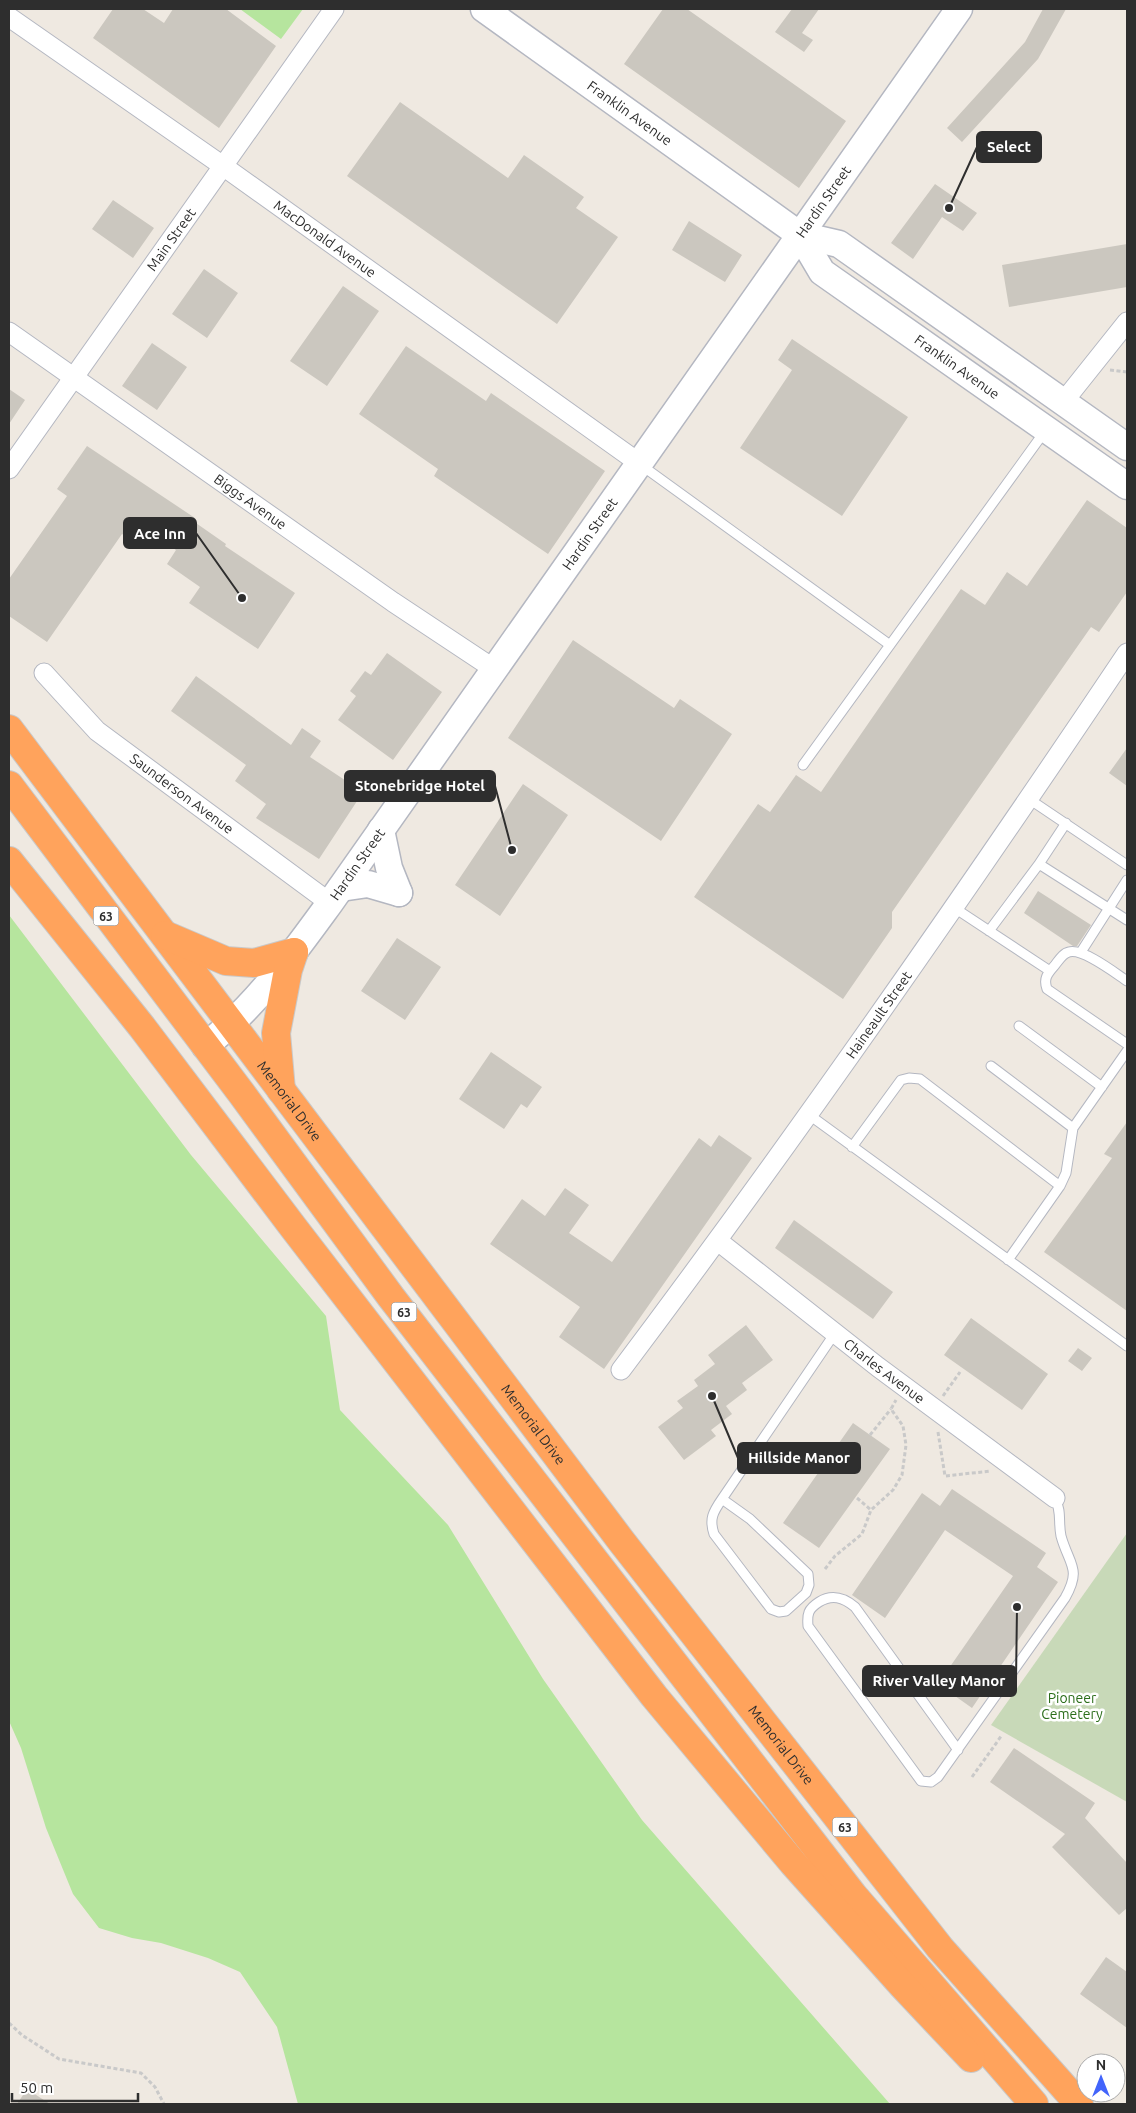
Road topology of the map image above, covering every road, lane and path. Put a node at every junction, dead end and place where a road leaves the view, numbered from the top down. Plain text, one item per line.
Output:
1 (334, 9) edge
2 (484, 9) edge
3 (960, 9) edge
4 (9, 17) edge
5 (223, 166) junction
6 (800, 235) junction
7 (1127, 322) edge
8 (9, 332) edge
9 (73, 378) junction
10 (1064, 401) junction
11 (1046, 429) junction
12 (1127, 447) edge
13 (639, 463) junction
14 (9, 469) edge
15 (1127, 486) edge
16 (890, 645) junction
17 (1127, 653) edge
18 (494, 669) junction
19 (44, 673) dead end
20 (9, 729) edge
21 (803, 765) dead end
22 (9, 785) edge
23 (1029, 798) junction
24 (1066, 823) junction
25 (381, 830) junction
26 (9, 861) edge
27 (1039, 864) junction
28 (1127, 865) edge
29 (1127, 880) edge
30 (335, 896) junction
31 (953, 907) junction
32 (1108, 908) junction
33 (1127, 920) edge
34 (989, 931) junction
35 (161, 934) junction
36 (294, 952) junction
37 (1081, 952) junction
38 (1050, 971) junction
39 (1127, 982) edge
40 (231, 1026) junction
41 (1019, 1026) dead end
42 (1127, 1044) edge
43 (205, 1046) junction
44 (1127, 1051) edge
45 (991, 1066) dead end
46 (1102, 1087) junction
47 (281, 1090) junction
48 (807, 1114) junction
49 (1073, 1128) junction
50 (852, 1148) junction
51 (1060, 1186) junction
52 (718, 1241) junction
53 (1008, 1260) junction
54 (835, 1333) junction
55 (1127, 1346) edge
56 (621, 1370) dead end
57 (960, 1372) dead end
58 (905, 1387) junction
59 (891, 1409) junction
60 (934, 1409) junction
61 (870, 1435) dead end
62 (796, 1458) dead end
63 (1015, 1468) junction
64 (813, 1472) dead end
65 (857, 1498) dead end
66 (1054, 1498) joint
67 (722, 1499) junction
68 (871, 1510) junction
69 (825, 1569) dead end
70 (1002, 1735) dead end
71 (958, 1750) junction
72 (972, 1777) dead end
73 (9, 2023) edge
74 (164, 2104) edge
75 (1016, 2104) edge
76 (1034, 2104) edge
77 (1079, 2104) edge

1 - 5 street, Main Street
2 - 6 main road, Franklin Avenue
3 - 6 main road, Hardin Street
4 - 5 street, MacDonald Avenue
5 - 9 street, Main Street
5 - 13 street, MacDonald Avenue
6 - 10 main road, Franklin Avenue
6 - 11 main road, Franklin Avenue
6 - 13 main road, Hardin Street
7 - 10 street
8 - 9 street, Biggs Avenue
9 - 14 street, Main Street
9 - 18 street, Biggs Avenue
10 - 12 main road, Franklin Avenue
11 - 15 main road, Franklin Avenue
11 - 16 lane
13 - 16 lane
13 - 18 main road, Hardin Street
16 - 21 lane
17 - 23 street, Haineault Street
18 - 25 main road, Hardin Street
19 - 30 street, Saunderson Avenue
20 - 35 highway, Memorial Drive / 63
22 - 43 highway, 63
23 - 24 lane
23 - 31 street, Haineault Street
24 - 27 lane
24 - 28 lane
25 - 30 main road, Hardin Street
25 - 30 main road
26 - 75 highway
27 - 32 lane
27 - 34 lane
29 - 32 lane
30 - 36 main road, Hardin Street
31 - 34 lane
31 - 48 street, Haineault Street
32 - 33 lane
32 - 37 lane
34 - 38 lane
35 - 36 highway
35 - 40 highway, Memorial Drive / 63
36 - 40 main road, Hardin Street
36 - 47 highway
37 - 38 lane
37 - 39 lane
38 - 42 lane
40 - 43 main road, Hardin Street
40 - 47 highway, Memorial Drive / 63
41 - 46 lane
43 - 76 highway, 63
44 - 46 lane
45 - 49 lane
46 - 49 lane
47 - 77 highway, Memorial Drive / 63
48 - 50 lane
48 - 52 street, Haineault Street
49 - 51 lane
50 - 51 lane
50 - 53 lane
51 - 53 lane
52 - 54 street, Charles Avenue
52 - 56 street, Haineault Street
53 - 55 lane
54 - 58 street, Charles Avenue
54 - 67 lane
57 - 60 path
58 - 59 path
58 - 60 street, Charles Avenue
59 - 61 path
59 - 68 path
60 - 63 street, Charles Avenue
60 - 63 path
62 - 64 path
63 - 66 street, Charles Avenue
65 - 68 path
66 - 71 lane
67 - 67 lane
68 - 69 path
70 - 72 path
71 - 71 lane
73 - 74 path

